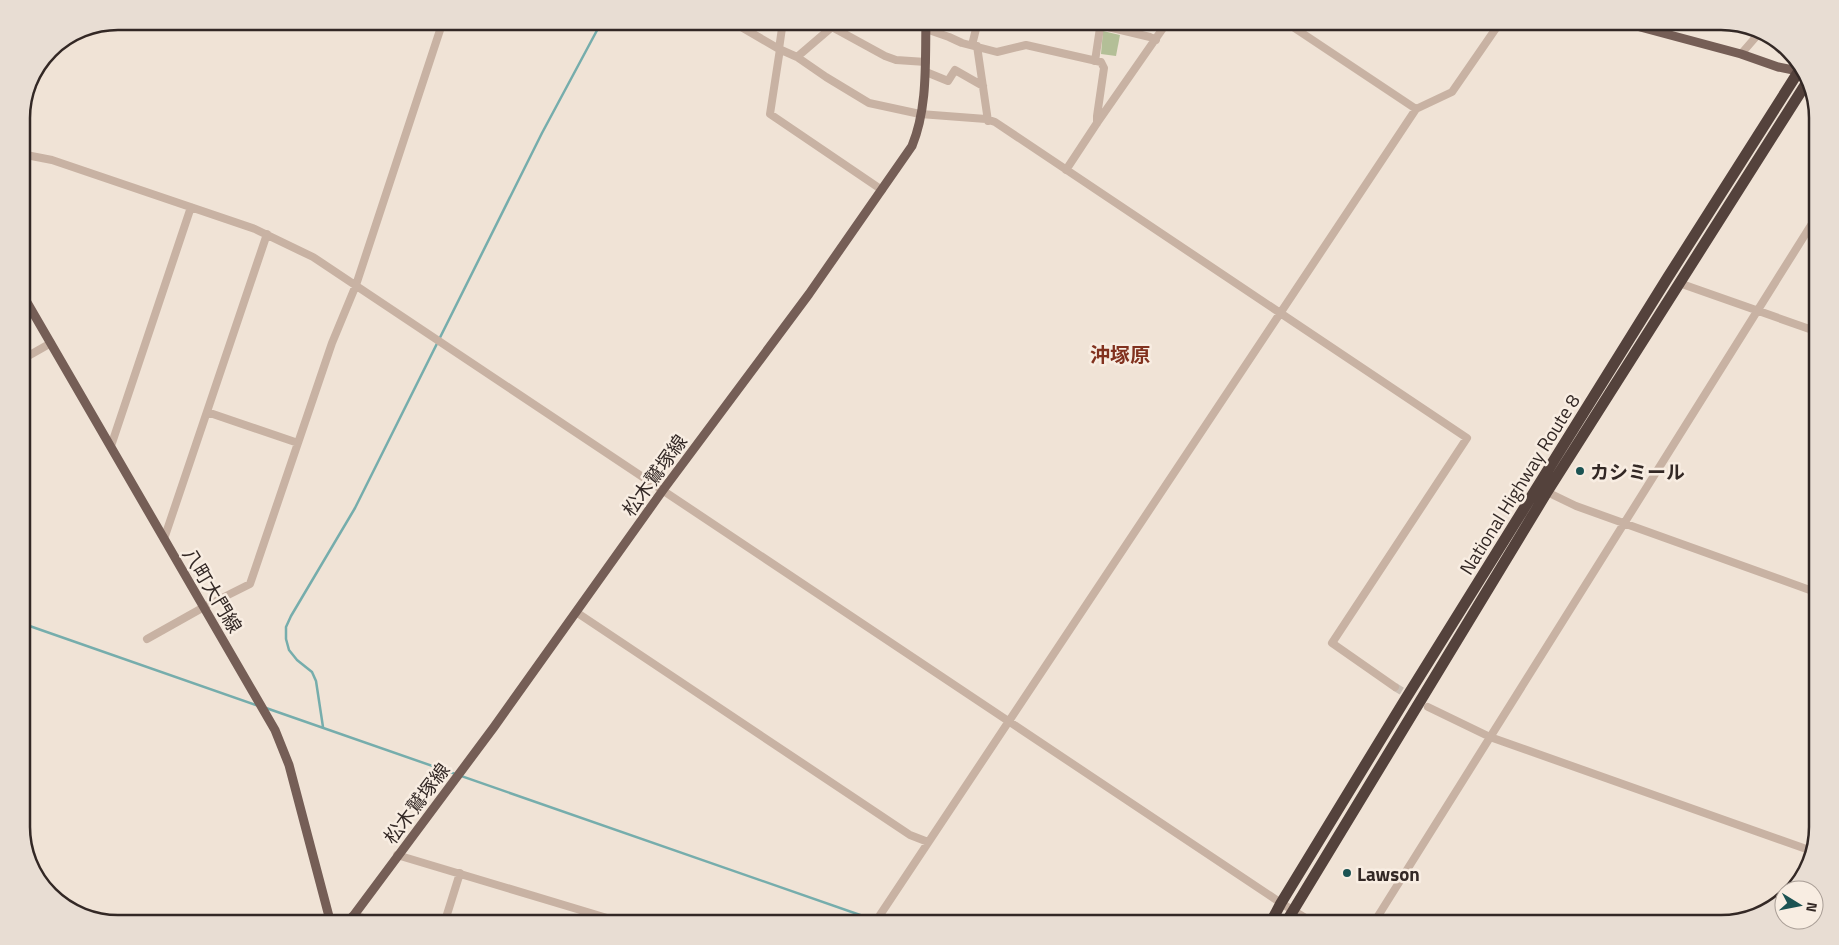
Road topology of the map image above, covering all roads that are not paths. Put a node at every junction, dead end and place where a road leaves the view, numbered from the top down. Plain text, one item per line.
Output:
1 (440, 30) edge
2 (746, 30) edge
3 (782, 30) edge
4 (829, 30) edge
5 (837, 30) edge
6 (926, 30) edge
7 (936, 30) edge
8 (977, 30) edge
9 (1100, 30) edge
10 (1127, 30) edge
11 (1162, 30) edge
12 (1298, 30) edge
13 (1496, 30) edge
14 (1651, 30) edge
15 (1755, 37) edge
16 (1156, 40) junction
17 (975, 46) junction
18 (779, 49) junction
19 (1741, 54) junction
20 (798, 57) junction
21 (1095, 61) junction
22 (926, 67) junction
23 (1794, 69) edge
24 (1798, 76) edge
25 (983, 86) junction
26 (1803, 88) edge
27 (1416, 109) junction
28 (920, 114) junction
29 (988, 120) junction
30 (1097, 123) junction
31 (30, 156) edge
32 (1066, 170) junction
33 (882, 190) junction
34 (191, 207) junction
35 (1809, 228) edge
36 (267, 234) junction
37 (1679, 284) junction
38 (356, 285) junction
39 (30, 306) edge
40 (1757, 310) junction
41 (1281, 313) junction
42 (1809, 329) edge
43 (51, 343) junction
44 (30, 355) edge
45 (207, 412) junction
46 (298, 443) junction
47 (111, 446) junction
48 (663, 490) junction
49 (1548, 492) junction
50 (1624, 524) junction
51 (164, 538) junction
52 (1809, 590) edge
53 (204, 607) junction
54 (576, 612) junction
55 (147, 639) dead end
56 (1395, 686) tunnel mouth
57 (1428, 707) tunnel mouth
58 (1008, 722) junction
59 (1490, 737) junction
60 (928, 842) junction
61 (1806, 849) edge
62 (397, 855) junction
63 (460, 873) junction
64 (1281, 903) junction
65 (1292, 910) junction
66 (330, 915) edge
67 (354, 915) edge
68 (447, 915) edge
69 (598, 915) edge
70 (880, 915) edge
71 (1275, 915) edge
72 (1290, 915) edge
73 (1300, 915) edge
74 (1379, 915) edge

1 - 38 street
2 - 18 street
3 - 18 street
4 - 20 street
5 - 22 street
6 - 22 main road, 松木鷲塚線
7 - 17 street
8 - 17 street
9 - 21 street
10 - 16 street
11 - 16 street
12 - 27 street
13 - 27 street
14 - 19 main road
15 - 19 street
16 - 30 street
17 - 21 street
17 - 25 street
18 - 20 street
18 - 33 street
19 - 23 main road
20 - 28 street
21 - 30 street
22 - 25 street
22 - 28 main road, 松木鷲塚線
24 - 64 highway, National Highway Route 8
25 - 29 street
26 - 37 highway, National Highway Route 8
27 - 41 street
28 - 29 street
28 - 33 main road, 松木鷲塚線
29 - 32 street
30 - 32 street
31 - 34 street
32 - 41 street
33 - 48 main road, 松木鷲塚線
34 - 36 street
34 - 47 street
35 - 40 street
36 - 38 street
36 - 45 street
37 - 40 street
37 - 49 highway, National Highway Route 8
38 - 46 street
38 - 48 street
39 - 43 main road, 八町大門線
40 - 42 street
40 - 50 street
41 - 56 street
41 - 58 street
43 - 44 street
43 - 47 main road, 八町大門線
45 - 46 street
45 - 51 street
46 - 53 street
47 - 51 main road, 八町大門線
48 - 54 main road, 松木鷲塚線
48 - 58 street
49 - 50 street
49 - 65 highway, National Highway Route 8
50 - 52 street
50 - 59 street
51 - 53 main road, 八町大門線
53 - 55 street
53 - 66 main road, 八町大門線
54 - 60 street
54 - 62 main road, 松木鷲塚線
57 - 59 street
58 - 60 street
58 - 64 street
59 - 61 street
59 - 74 street
60 - 70 street
62 - 63 street
62 - 67 main road, 松木鷲塚線
63 - 68 street
63 - 69 street
64 - 65 street
64 - 71 highway, National Highway Route 8
65 - 72 highway, National Highway Route 8
65 - 73 street

